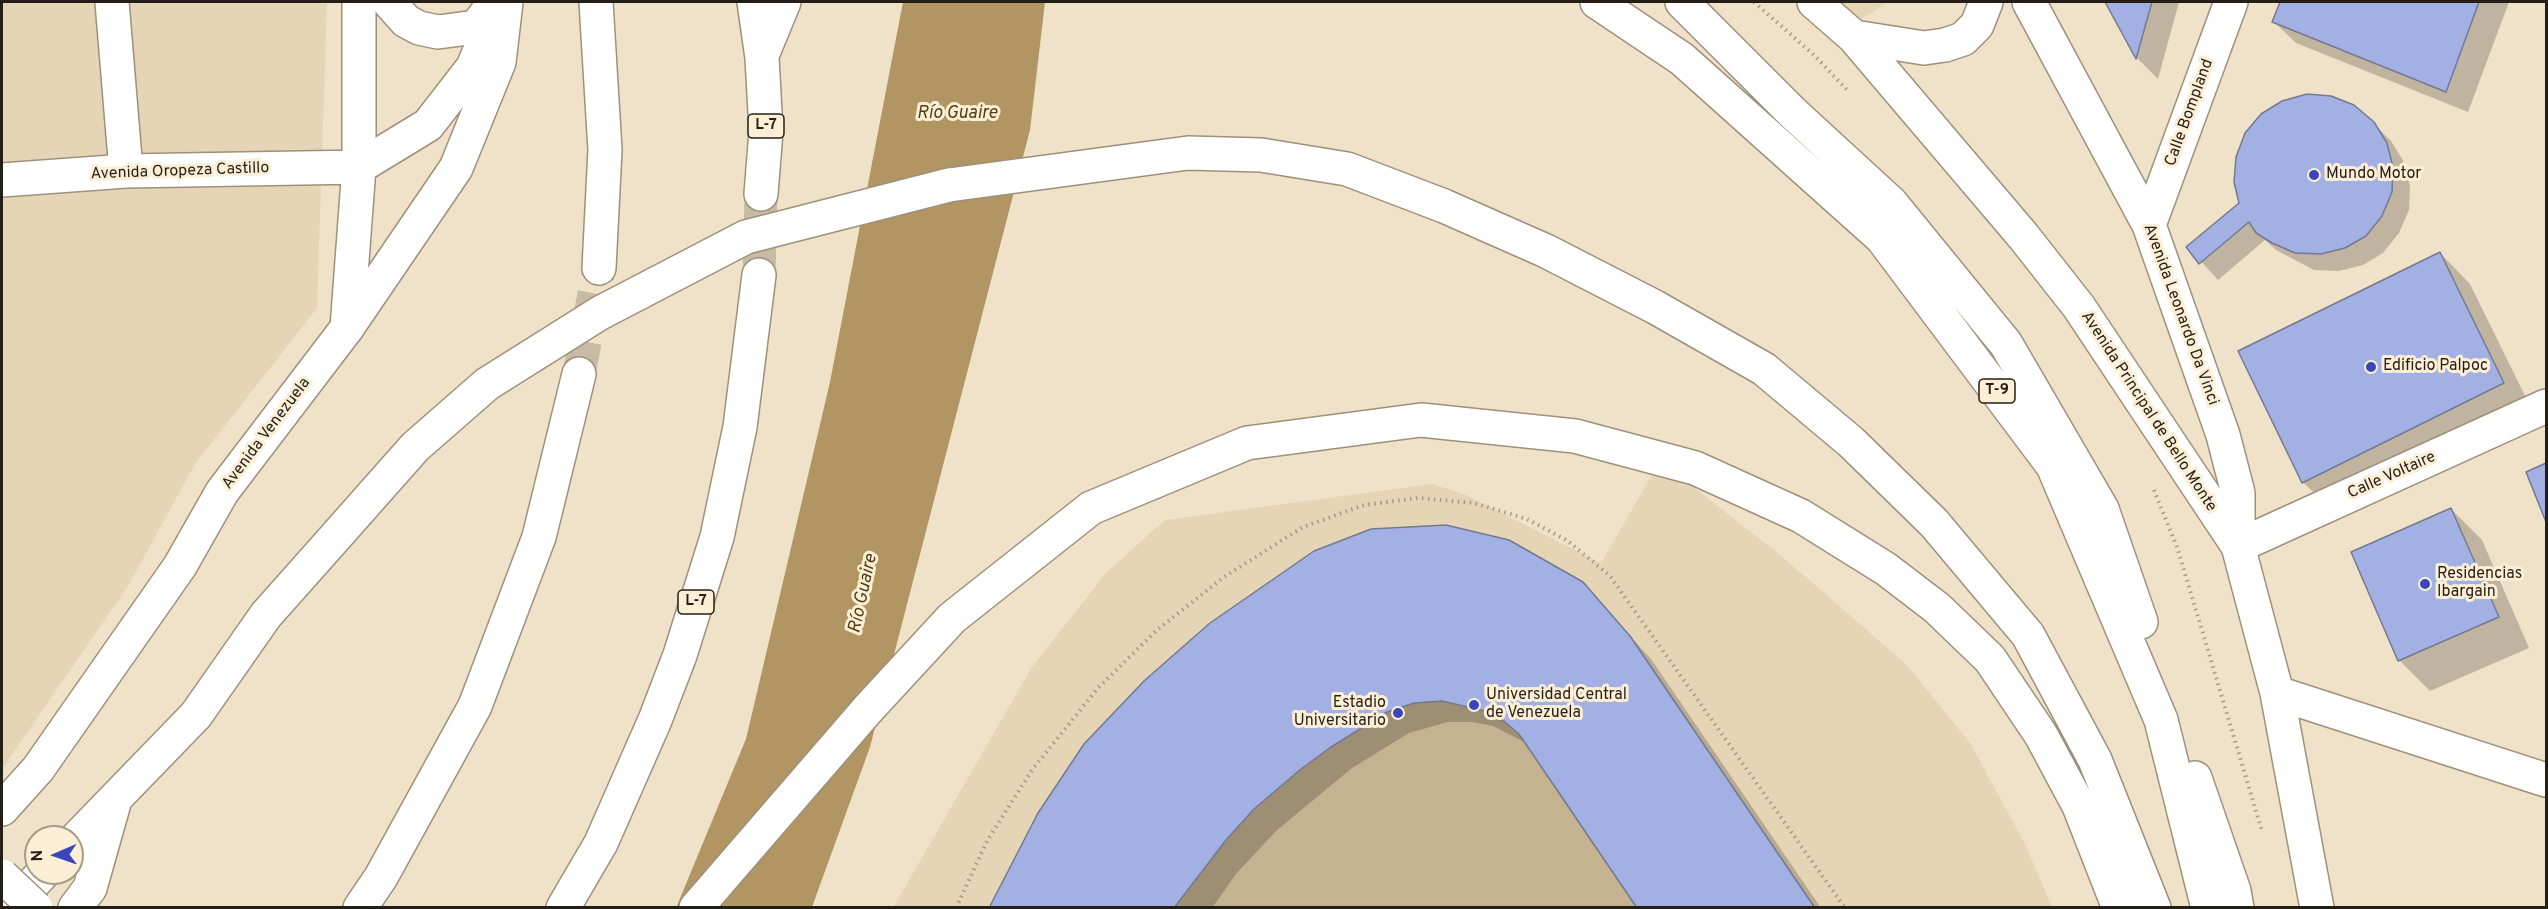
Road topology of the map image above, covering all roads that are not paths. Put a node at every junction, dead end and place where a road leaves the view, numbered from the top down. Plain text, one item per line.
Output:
1 (112, 2) edge
2 (359, 2) edge
3 (389, 2) edge
4 (495, 2) edge
5 (500, 2) edge
6 (506, 2) edge
7 (596, 2) edge
8 (754, 2) edge
9 (767, 2) edge
10 (783, 2) edge
11 (1597, 2) edge
12 (1682, 2) edge
13 (1814, 2) edge
14 (1986, 2) edge
15 (2029, 2) edge
16 (2231, 2) edge
17 (1854, 37) junction
18 (762, 57) junction
19 (359, 167) junction
20 (126, 171) junction
21 (2, 180) edge
22 (761, 194) tunnel mouth
23 (2149, 225) junction
24 (599, 268) tunnel mouth
25 (759, 275) tunnel mouth
26 (347, 328) junction
27 (579, 374) tunnel mouth
28 (2547, 406) edge
29 (2238, 546) junction
30 (2277, 693) junction
31 (2547, 780) edge
32 (115, 799) junction
33 (2, 809) edge
34 (84, 831) edge
35 (2, 876) edge
36 (32, 885) edge
37 (10, 908) edge
38 (36, 908) edge
39 (75, 908) edge
40 (360, 908) edge
41 (563, 908) edge
42 (696, 908) edge
43 (2119, 908) edge
44 (2154, 908) edge
45 (2208, 908) edge
46 (2237, 908) edge
47 (2317, 908) edge

1 - 20 main road
2 - 19 main road
3 - 4 main road
5 - 19 main road
6 - 26 main road, Avenida Venezuela
7 - 24 main road
8 - 18 main road, L-7
9 - 18 main road
10 - 18 main road
11 - 45 main road, T-9
12 - 46 main road, T-9
13 - 17 main road, Avenida Principal de Bello Monte
14 - 17 main road
15 - 23 main road, Avenida Leonardo Da Vinci
16 - 23 main road, Calle Bompland
17 - 29 main road, Avenida Principal de Bello Monte
18 - 22 main road, L-7
19 - 20 main road, Avenida Oropeza Castillo
19 - 26 main road
20 - 21 main road, Avenida Oropeza Castillo
23 - 29 main road, Avenida Leonardo Da Vinci
25 - 41 main road, L-7
26 - 33 main road, Avenida Venezuela
27 - 40 main road
28 - 29 main road, Calle Voltaire
29 - 30 main road, Avenida Principal de Bello Monte
30 - 31 main road
30 - 47 main road, Avenida Principal de Bello Monte
32 - 34 main road
32 - 39 main road
32 - 44 main road, bridge
35 - 38 main road, bridge
36 - 37 main road
42 - 43 main road

